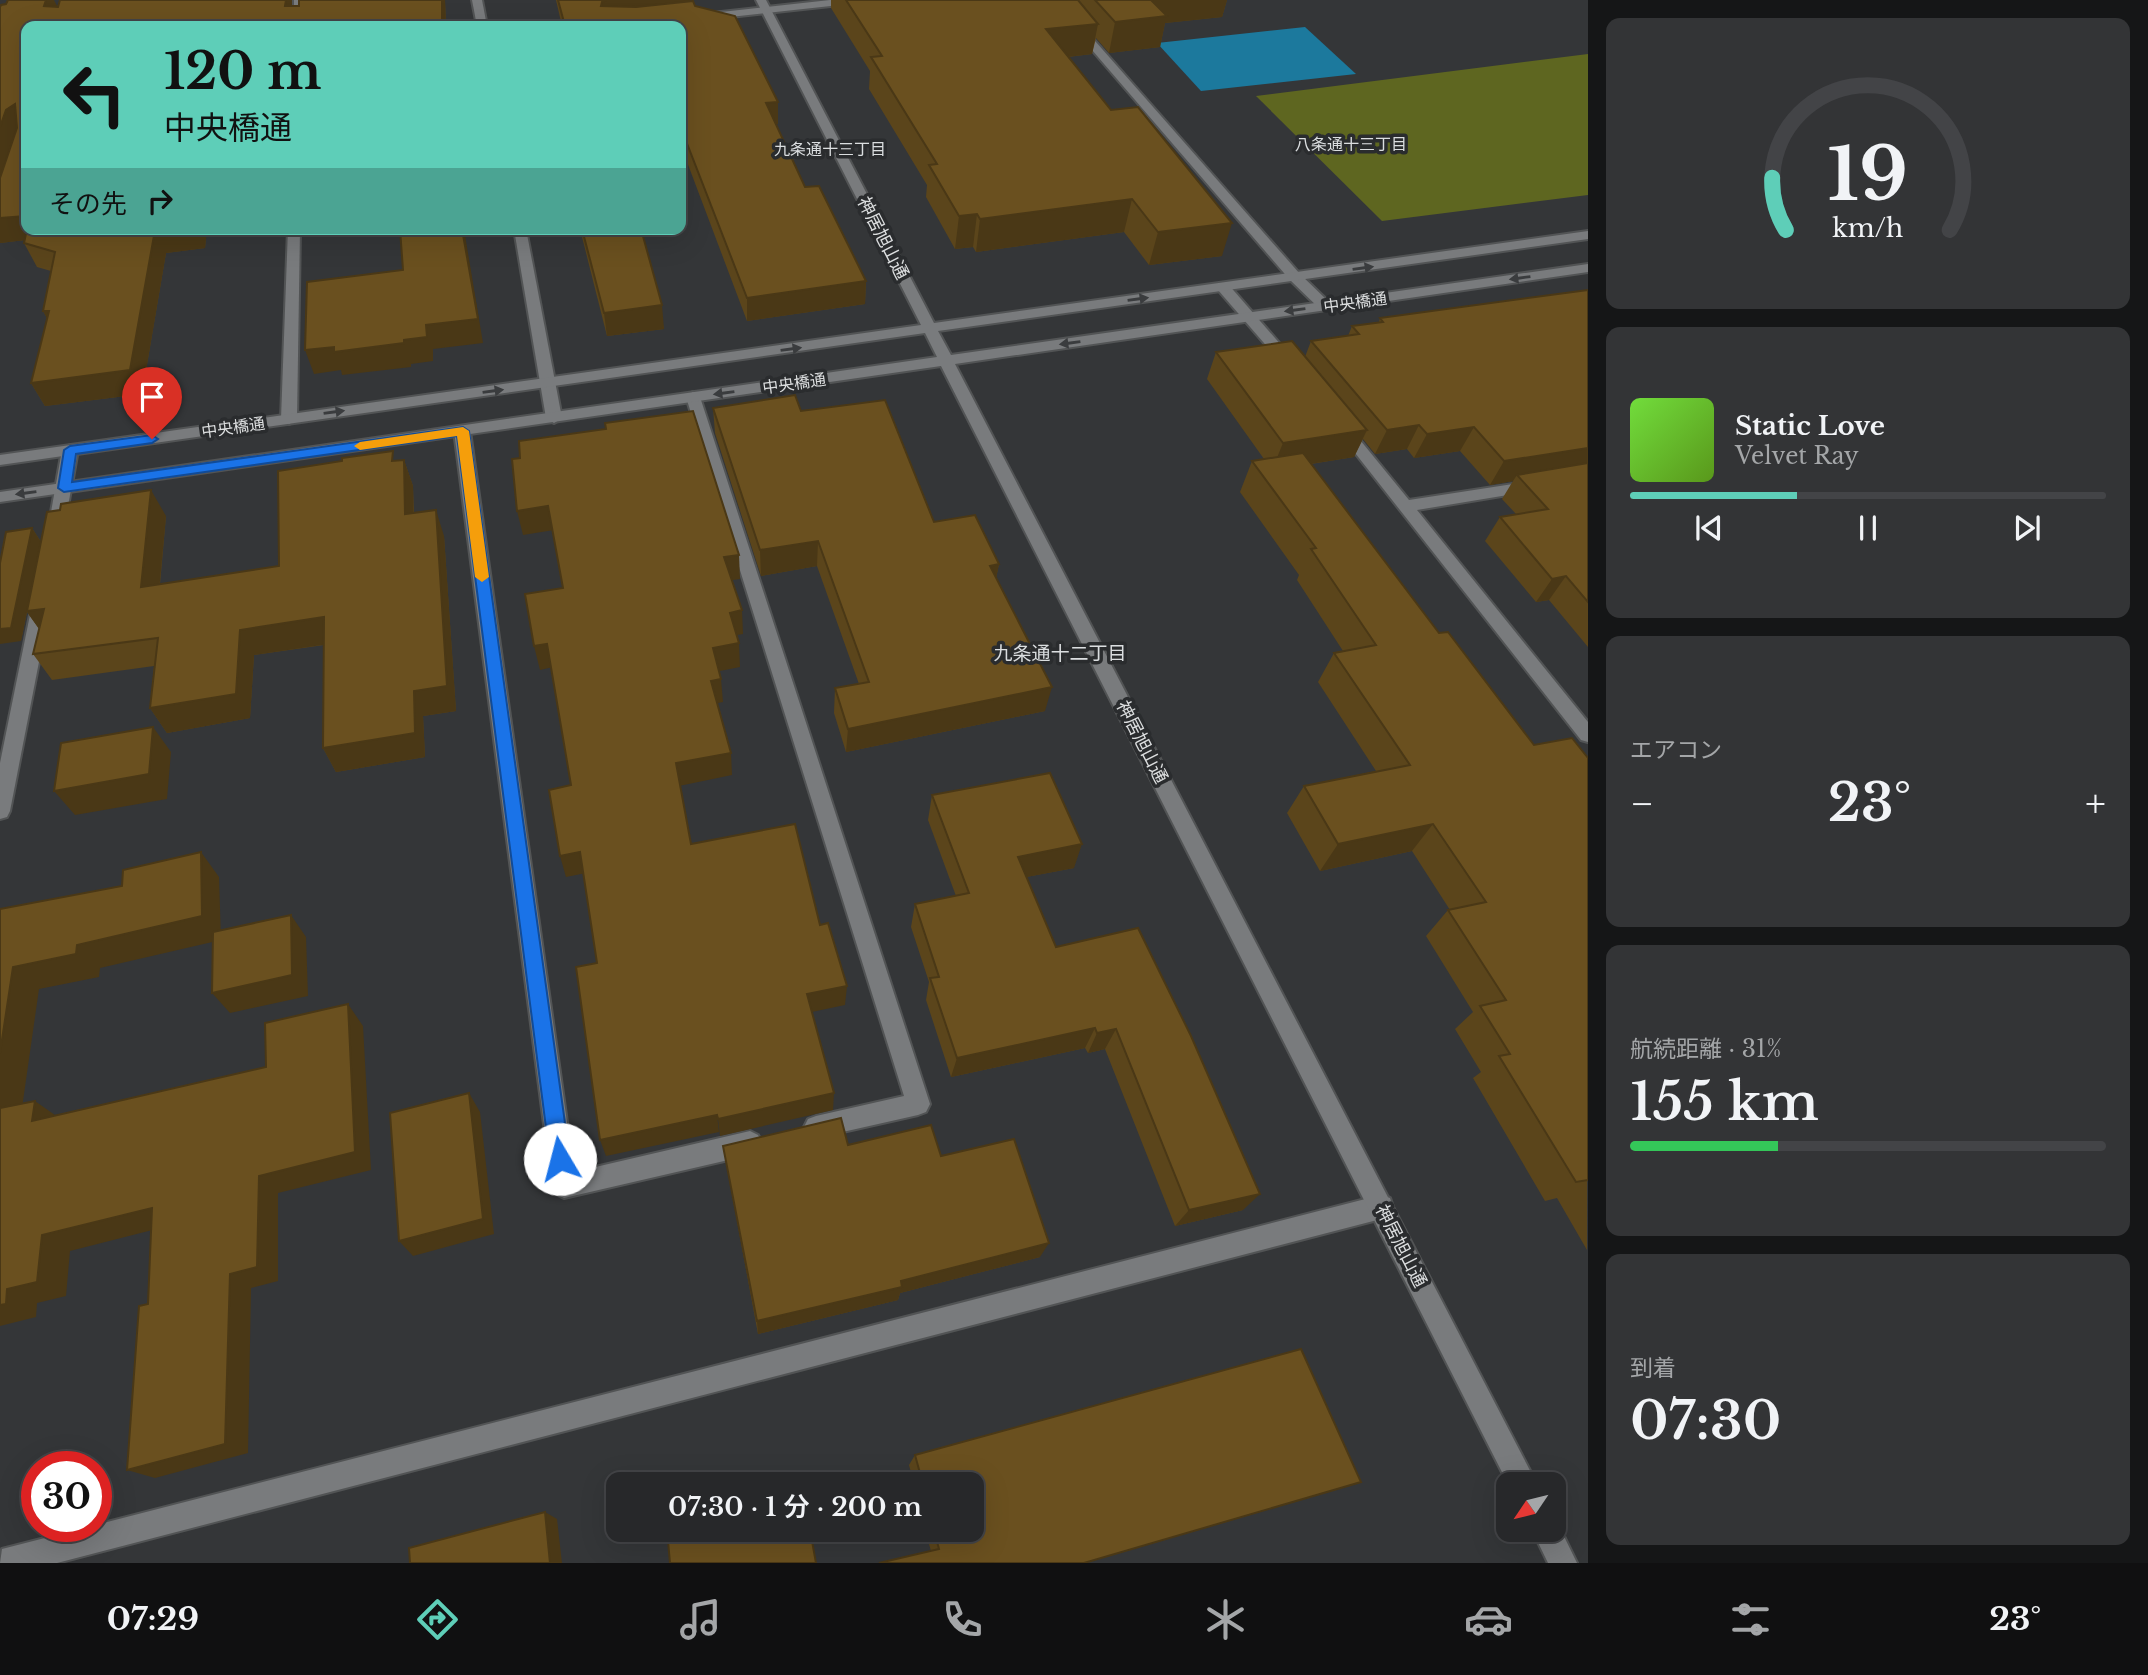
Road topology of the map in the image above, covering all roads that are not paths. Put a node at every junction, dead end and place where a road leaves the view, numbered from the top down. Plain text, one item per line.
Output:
1 (299, 0) edge
2 (477, 0) edge
3 (858, 0) edge
4 (1054, 0) edge
5 (764, 5) edge
6 (689, 18) edge
7 (299, 21) edge
8 (481, 21) edge
9 (294, 235) edge
10 (521, 235) edge
11 (1588, 236) edge
12 (1588, 268) edge
13 (1295, 277) junction
14 (1223, 287) junction
15 (1325, 306) junction
16 (1251, 317) junction
17 (930, 329) junction
18 (946, 361) junction
19 (1303, 380) edge
20 (548, 383) junction
21 (693, 397) junction
22 (1329, 411) edge
23 (554, 418) junction
24 (289, 419) junction
25 (463, 431) junction
26 (70, 450) junction
27 (0, 460) edge
28 (1549, 483) edge
29 (64, 488) junction
30 (0, 497) edge
31 (1406, 506) junction
32 (52, 551) edge
33 (46, 579) edge
34 (1588, 736) edge
35 (0, 811) edge
36 (800, 1131) edge
37 (774, 1137) edge
38 (1381, 1207) junction
39 (1517, 1472) edge
40 (1552, 1542) edge
41 (2, 1563) edge
42 (1563, 1563) edge

1 - 7 street
2 - 8 street
3 - 5 street
4 - 13 street
5 - 6 street
5 - 17 street, 神居旭山通
9 - 24 street
10 - 20 street
13 -> 11 street, 中央橋通
12 -> 15 street, 中央橋通
13 - 14 street, 中央橋通
13 - 15 street
14 - 16 street
17 -> 14 street, 中央橋通
15 -> 16 street, 中央橋通
16 -> 18 street, 中央橋通
16 - 19 street
17 - 18 street, 神居旭山通
20 -> 17 street, 中央橋通
18 -> 21 street, 中央橋通
18 - 38 street, 神居旭山通
20 - 23 street
24 -> 20 street, 中央橋通
21 - 23 street, 中央橋通
21 - 36 street
22 - 31 street
23 - 25 street, 中央橋通
24 - 26 street, 中央橋通
25 - 29 street, 中央橋通
25 - 37 street
26 - 27 street, 中央橋通
26 - 29 street
28 - 31 street
29 -> 30 street, 中央橋通
29 - 32 street
31 - 34 street
33 - 35 street
38 - 39 street, 神居旭山通
38 - 41 street
40 - 42 street

